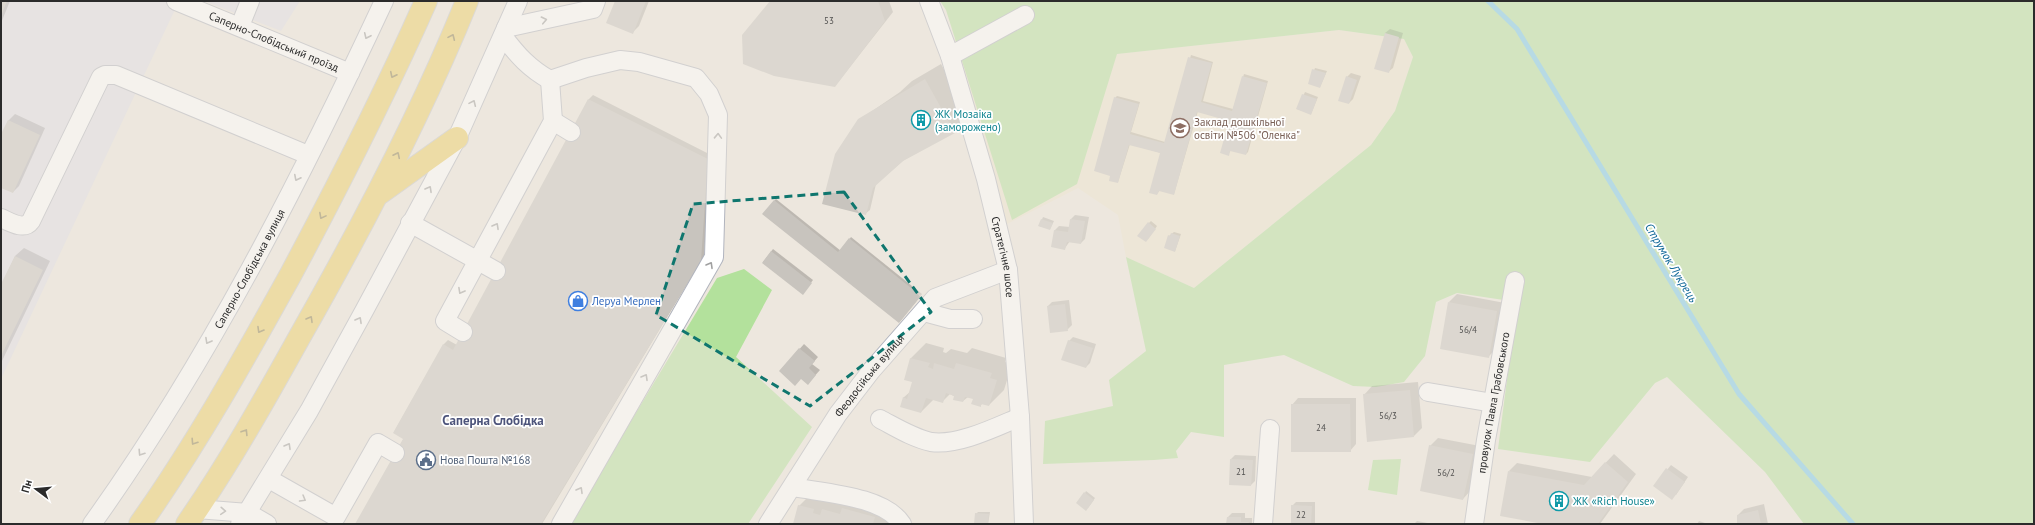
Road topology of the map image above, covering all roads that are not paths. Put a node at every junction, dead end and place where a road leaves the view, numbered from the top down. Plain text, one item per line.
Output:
1 (176, 1) edge
2 (250, 1) edge
3 (384, 1) edge
4 (426, 1) edge
5 (467, 1) edge
6 (518, 1) edge
7 (596, 1) edge
8 (929, 1) edge
9 (1025, 15) dead end
10 (240, 26) junction
11 (504, 32) junction
12 (950, 56) junction
13 (350, 73) junction
14 (550, 80) junction
15 (553, 121) junction
16 (571, 132) dead end
17 (456, 138) junction
18 (308, 155) junction
19 (378, 195) junction
20 (1, 218) edge
21 (410, 224) junction
22 (478, 260) junction
23 (1008, 270) junction
24 (496, 271) dead end
25 (1514, 281) dead end
26 (924, 312) junction
27 (973, 319) dead end
28 (463, 332) dead end
29 (1428, 392) dead end
30 (1492, 403) junction
31 (1020, 417) junction
32 (880, 419) dead end
33 (1270, 429) dead end
34 (395, 452) dead end
35 (269, 479) junction
36 (793, 487) junction
37 (192, 517) edge
38 (244, 519) edge
39 (341, 521) edge
40 (92, 524) edge
41 (140, 524) edge
42 (267, 524) edge
43 (561, 524) edge
44 (768, 524) edge
45 (902, 524) edge
46 (1024, 524) edge
47 (1264, 524) edge
48 (1474, 524) edge

1 - 10 street, Саперно-Слобідський проїзд
2 - 10 street
3 -> 13 street, Саперно-Слобідська вулиця
4 -> 41 main road
19 -> 5 main road
6 - 11 street
11 -> 7 street
8 - 12 street, Стратегічне шосе
9 - 12 street
10 - 13 street, Саперно-Слобідський проїзд
11 - 14 street
17 -> 11 street
12 - 23 street, Стратегічне шосе
13 - 18 street, Саперно-Слобідська вулиця
14 - 15 street
43 -> 14 street
15 - 16 street
22 -> 15 street
17 - 19 main road
21 -> 17 street
18 - 20 street
18 -> 40 street, Саперно-Слобідська вулиця
37 -> 19 main road
21 - 22 street
35 -> 21 street
22 - 24 street
22 -> 28 street
23 - 26 street, Феодосійська вулиця
23 - 31 street, Стратегічне шосе
25 - 30 street, провулок Павла Грабовського
26 - 27 street
26 - 36 street, Феодосійська вулиця
29 - 30 street
30 - 48 street, провулок Павла Грабовського
31 - 32 street
31 - 46 street, Стратегічне шосе
33 - 47 street
34 - 39 street
35 - 38 street
35 -> 39 street
36 - 44 street, Феодосійська вулиця
36 - 45 street
37 -> 38 street
38 - 42 street

